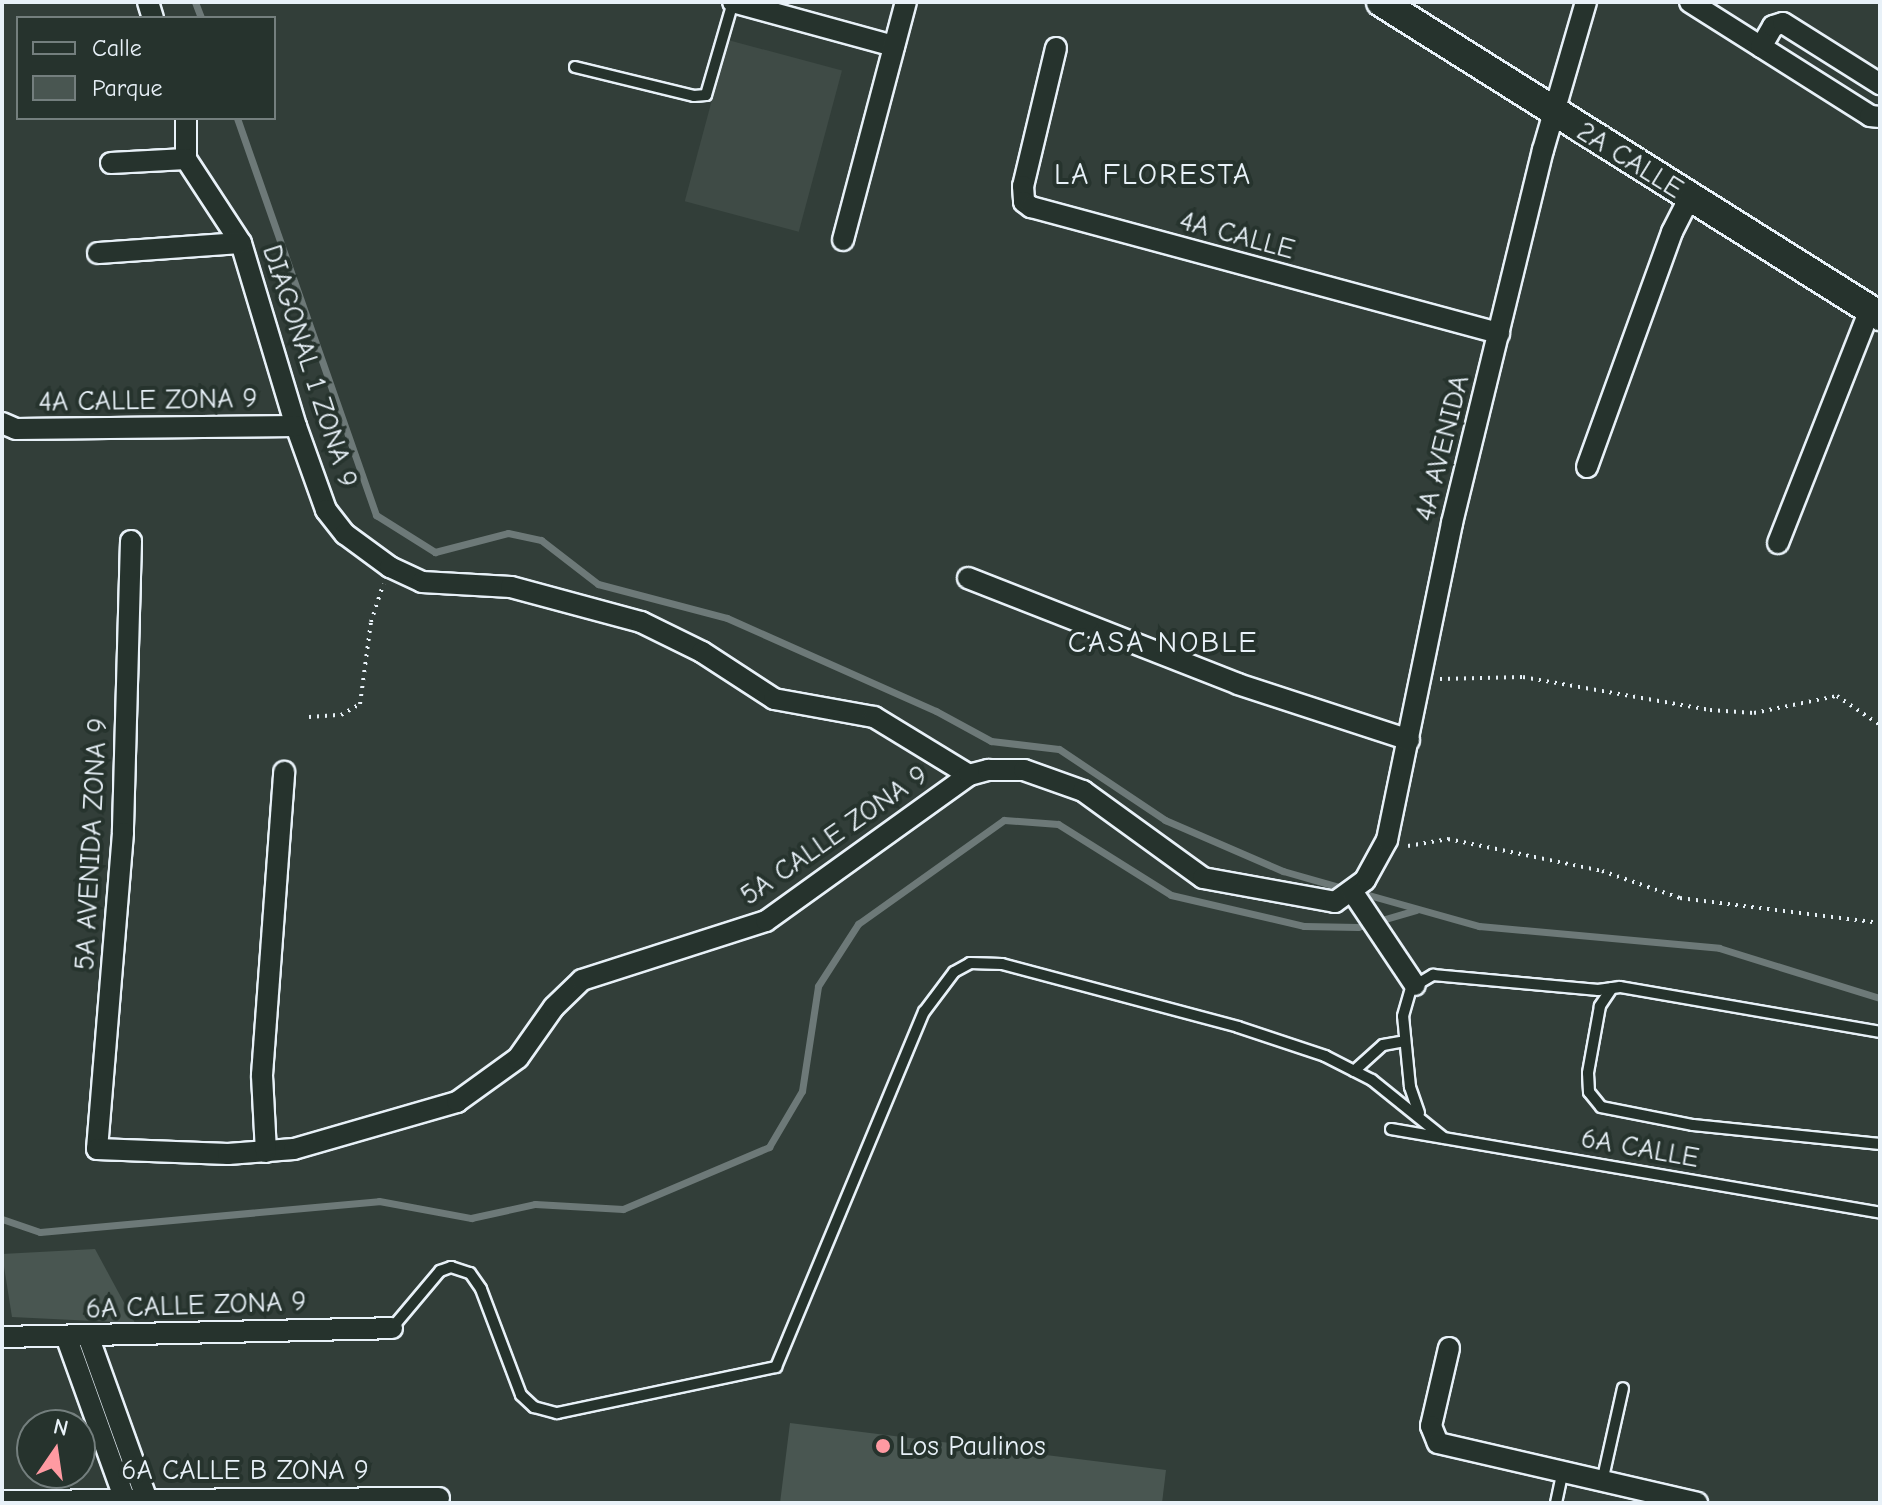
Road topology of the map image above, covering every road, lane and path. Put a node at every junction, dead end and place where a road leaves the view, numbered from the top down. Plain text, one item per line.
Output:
1 (733, 2) edge
2 (906, 2) edge
3 (1381, 2) edge
4 (1586, 2) edge
5 (1690, 2) edge
6 (894, 46) junction
7 (1761, 47) junction
8 (1056, 48) dead end
9 (575, 67) dead end
10 (1880, 84) edge
11 (1557, 114) junction
12 (1880, 117) edge
13 (186, 120) edge
14 (186, 159) junction
15 (111, 163) dead end
16 (1690, 197) junction
17 (843, 240) dead end
18 (241, 243) junction
19 (98, 253) dead end
20 (1875, 312) edge
21 (1499, 333) junction
22 (2, 423) edge
23 (296, 426) junction
24 (1587, 467) dead end
25 (131, 541) dead end
26 (1778, 543) dead end
27 (390, 567) junction
28 (968, 578) dead end
29 (1421, 678) junction
30 (309, 717) dead end
31 (1880, 725) edge
32 (1409, 740) junction
33 (284, 772) dead end
34 (969, 775) junction
35 (1377, 862) junction
36 (1353, 890) junction
37 (1880, 923) edge
38 (1415, 985) junction
39 (1612, 988) junction
40 (1880, 1032) edge
41 (1405, 1041) junction
42 (1354, 1071) junction
43 (1424, 1122) junction
44 (1391, 1129) dead end
45 (1444, 1138) junction
46 (1880, 1144) edge
47 (97, 1149) joint
48 (266, 1152) junction
49 (1880, 1213) edge
50 (392, 1328) joint
51 (66, 1336) junction
52 (88, 1336) junction
53 (2, 1337) edge
54 (1449, 1348) dead end
55 (1623, 1388) dead end
56 (1562, 1474) junction
57 (1602, 1482) junction
58 (439, 1498) dead end
59 (125, 1500) edge
60 (2, 1501) edge
61 (147, 1501) edge
62 (1556, 1503) edge
63 (1697, 1503) edge

1 - 6 street
1 - 9 lane
2 - 6 street
3 - 11 street, 2A CALLE
4 - 11 street, 4A AVENIDA
5 - 7 street
6 - 17 street
7 - 10 street
7 - 12 street
8 - 21 street, 4A CALLE
11 - 16 street, 2A CALLE
11 - 21 street, 4A AVENIDA
13 - 14 street
14 - 15 street
14 - 18 street, DIAGONAL 1 ZONA 9
16 - 20 street, 2A CALLE
16 - 24 street
18 - 19 street
18 - 23 street, DIAGONAL 1 ZONA 9
20 - 26 street
21 - 29 street, 4A AVENIDA
22 - 23 street, 4A CALLE ZONA 9
23 - 27 street, DIAGONAL 1 ZONA 9
25 - 47 street, 5A AVENIDA ZONA 9
27 - 30 path
27 - 34 street, DIAGONAL 1 ZONA 9
28 - 32 street
29 - 31 path
29 - 32 street, 4A AVENIDA
32 - 35 street, 4A AVENIDA
33 - 48 street
34 - 36 street, 5A CALLE ZONA 9
34 - 48 street, 5A CALLE ZONA 9
35 - 36 street, 4A AVENIDA
35 - 37 path
36 - 38 street
38 - 39 lane
38 - 41 lane
39 - 40 lane
39 - 46 lane
41 - 42 lane
41 - 43 lane
42 - 43 lane
42 - 50 lane
43 - 45 lane
44 - 45 lane, 6A CALLE
45 - 49 lane, 6A CALLE
47 - 48 street, 5A CALLE ZONA 9
50 - 52 street, 6A CALLE ZONA 9
51 - 52 street, 6A CALLE ZONA 9
51 - 53 street, 6A CALLE ZONA 9
51 - 59 street
52 - 61 street
54 - 56 street
55 - 57 lane
56 - 57 street
56 - 62 lane
57 - 63 street
58 - 61 street, 6A CALLE B ZONA 9
59 - 60 street, 6A CALLE B ZONA 9
59 - 61 street, 6A CALLE B ZONA 9

